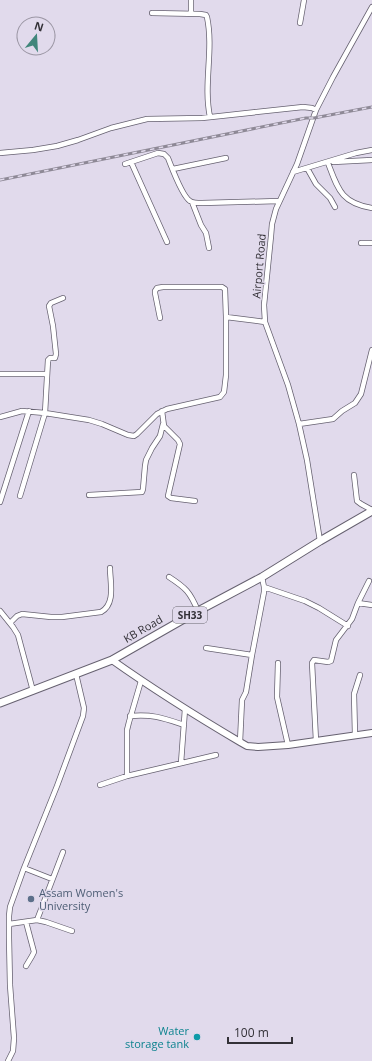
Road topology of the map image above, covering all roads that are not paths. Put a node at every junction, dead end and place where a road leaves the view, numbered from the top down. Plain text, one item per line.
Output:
1 (191, 0) edge
2 (304, 0) edge
3 (372, 7) edge
4 (152, 13) dead end
5 (190, 14) junction
6 (300, 23) dead end
7 (316, 110) junction
8 (210, 117) junction
9 (372, 150) edge
10 (0, 153) edge
11 (226, 158) dead end
12 (372, 160) edge
13 (131, 162) junction
14 (327, 163) junction
15 (125, 164) dead end
16 (307, 168) junction
17 (173, 169) junction
18 (293, 172) junction
19 (279, 201) junction
20 (192, 202) junction
21 (335, 207) dead end
22 (372, 208) edge
23 (167, 242) dead end
24 (361, 242) dead end
25 (372, 243) edge
26 (209, 248) dead end
27 (63, 298) dead end
28 (226, 317) junction
29 (160, 318) dead end
30 (265, 322) junction
31 (372, 350) edge
32 (0, 374) edge
33 (46, 374) junction
34 (162, 411) junction
35 (29, 412) junction
36 (45, 413) junction
37 (0, 417) edge
38 (163, 424) junction
39 (299, 424) junction
40 (354, 475) dead end
41 (89, 495) dead end
42 (20, 496) dead end
43 (194, 501) dead end
44 (0, 502) edge
45 (371, 512) edge
46 (320, 541) junction
47 (110, 568) dead end
48 (169, 577) dead end
49 (262, 577) junction
50 (369, 581) dead end
51 (264, 587) junction
52 (358, 603) junction
53 (372, 605) edge
54 (198, 610) junction
55 (0, 611) edge
56 (10, 623) junction
57 (348, 626) junction
58 (206, 648) dead end
59 (252, 655) junction
60 (112, 660) junction
61 (278, 663) dead end
62 (76, 674) junction
63 (360, 675) dead end
64 (141, 680) junction
65 (32, 691) junction
66 (0, 703) edge
67 (185, 709) junction
68 (130, 716) junction
69 (184, 725) junction
70 (372, 733) edge
71 (355, 735) junction
72 (316, 741) junction
73 (240, 742) junction
74 (288, 745) junction
75 (216, 755) dead end
76 (181, 763) junction
77 (127, 776) junction
78 (100, 785) dead end
79 (63, 852) dead end
80 (24, 868) junction
81 (52, 879) junction
82 (36, 920) junction
83 (26, 922) junction
84 (8, 924) junction
85 (72, 931) dead end
86 (26, 966) dead end
87 (8, 1061) edge

1 - 5 street
2 - 6 street
3 - 7 street, Airport Road
4 - 5 street
5 - 8 street
7 - 8 street
7 - 18 street, Airport Road
8 - 10 street
9 - 14 street
11 - 17 street
12 - 14 street
13 - 15 street
13 - 17 street
13 - 23 street
14 - 16 street
14 - 22 street
16 - 18 street
16 - 21 street
17 - 20 street
18 - 19 street, Airport Road
19 - 20 street
19 - 30 street, Airport Road
20 - 26 street
24 - 25 street
27 - 33 street
28 - 29 street
28 - 30 street
28 - 34 street
30 - 39 street, Airport Road
31 - 39 street
32 - 33 street
33 - 36 street
34 - 36 street
34 - 38 street
35 - 36 street
35 - 37 street
35 - 44 street
36 - 42 street
38 - 41 street
38 - 43 street
39 - 46 street, Airport Road
40 - 45 street
45 - 46 main road, KB Road / SH33
46 - 49 main road, KB Road / SH33
47 - 56 street
48 - 54 street
49 - 51 street
49 - 54 main road, KB Road / SH33
50 - 52 street
51 - 57 street
51 - 59 street
52 - 53 street
52 - 57 street
54 - 60 main road, KB Road / SH33
55 - 56 street
56 - 65 street
57 - 72 street
58 - 59 street
59 - 73 street
60 - 62 main road, KB Road / SH33
60 - 64 main road
61 - 74 street
62 - 65 main road, KB Road / SH33
62 - 80 street
63 - 71 street
64 - 67 main road
64 - 68 street
65 - 66 main road, KB Road / SH33
67 - 69 street
67 - 73 main road
68 - 69 street
68 - 77 street
69 - 76 street
70 - 71 main road
71 - 72 main road
72 - 74 main road
73 - 74 main road
75 - 76 street
76 - 77 street
77 - 78 street
79 - 81 street
80 - 81 street
80 - 84 street
81 - 82 street
82 - 83 street
82 - 85 street
83 - 84 street
83 - 86 street
84 - 87 street

